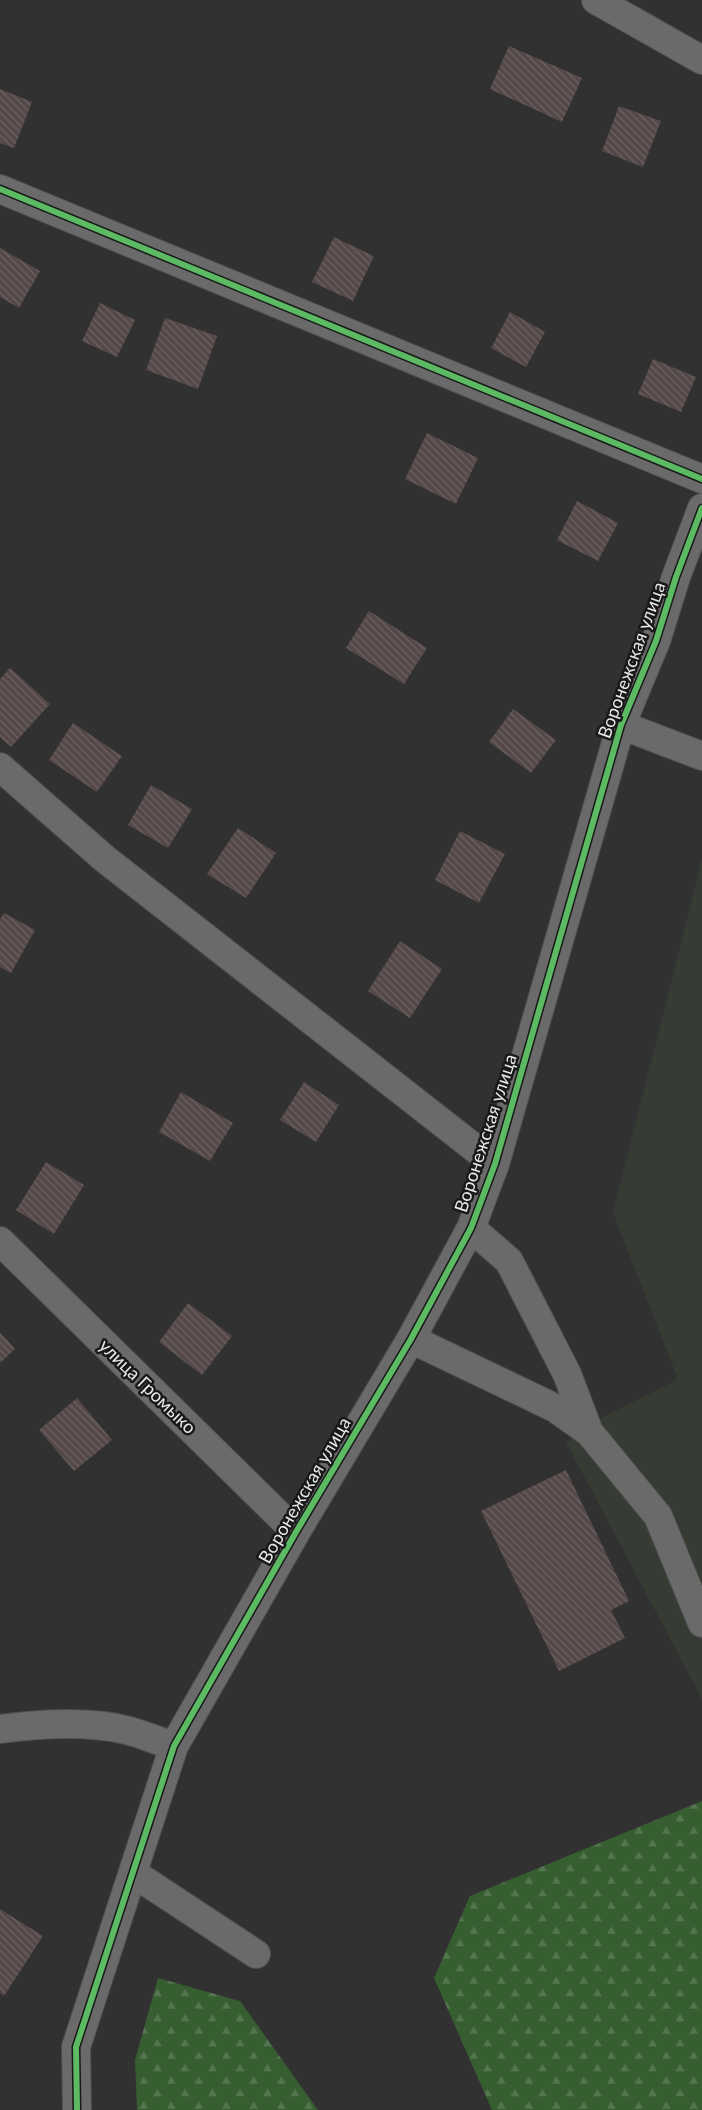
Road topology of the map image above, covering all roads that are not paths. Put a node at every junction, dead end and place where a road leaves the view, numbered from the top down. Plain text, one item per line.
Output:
1 (596, 0) edge
2 (702, 60) edge
3 (0, 189) edge
4 (702, 479) edge
5 (702, 508) edge
6 (622, 725) junction
7 (702, 756) edge
8 (0, 767) edge
9 (495, 1164) junction
10 (470, 1228) junction
11 (0, 1241) edge
12 (411, 1339) junction
13 (589, 1432) junction
14 (296, 1532) junction
15 (702, 1622) edge
16 (0, 1729) edge
17 (174, 1746) junction
18 (133, 1873) junction
19 (256, 1954) dead end
20 (77, 2110) edge

1 - 2 street
3 - 4 street
5 - 6 street, Воронежская улица
6 - 7 street
6 - 9 street, Воронежская улица
8 - 9 street
9 - 10 street, Воронежская улица
10 - 12 street, Воронежская улица
10 - 13 street
11 - 14 street, улица Громыко
12 - 13 street
12 - 14 street, Воронежская улица
13 - 15 street
14 - 17 street, Воронежская улица
16 - 17 street
17 - 18 street, Воронежская улица
18 - 19 street
18 - 20 street, Воронежская улица

